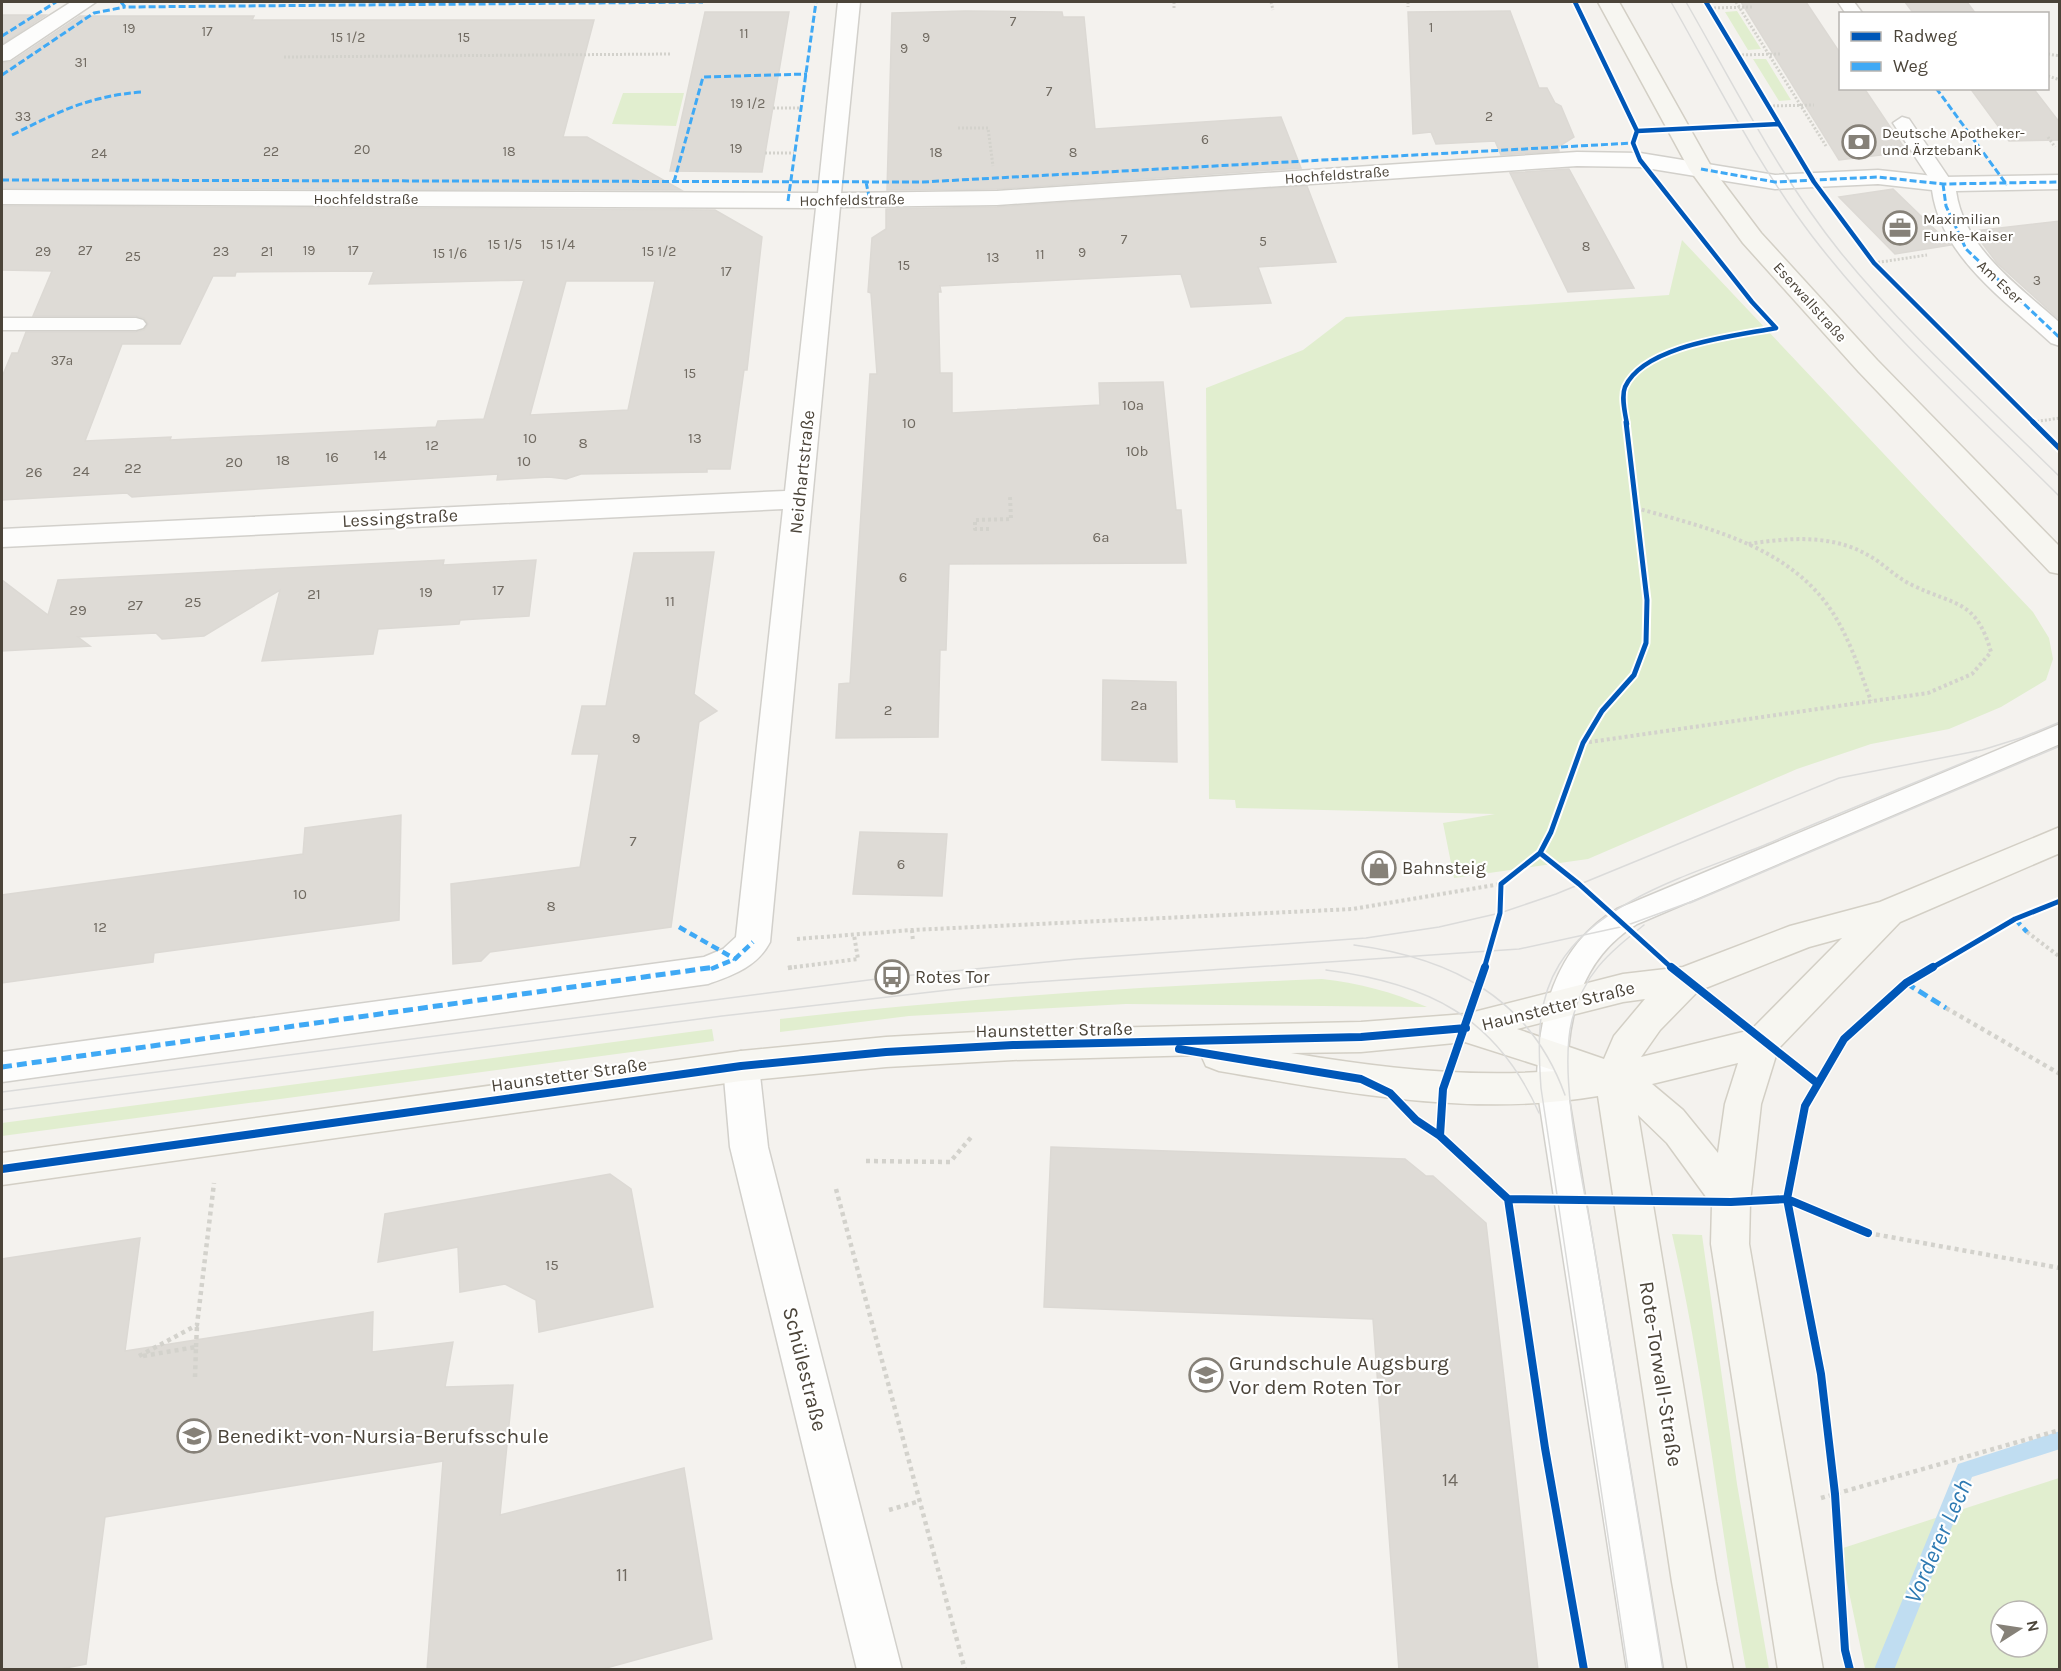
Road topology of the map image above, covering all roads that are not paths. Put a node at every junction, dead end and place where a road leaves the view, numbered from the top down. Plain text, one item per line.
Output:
1 (85, 2) edge
2 (849, 2) edge
3 (1609, 2) edge
4 (2, 55) edge
5 (1902, 123) dead end
6 (1701, 169) junction
7 (2060, 182) edge
8 (1944, 184) junction
9 (2, 197) edge
10 (829, 201) junction
11 (2, 324) edge
12 (136, 324) dead end
13 (2060, 338) edge
14 (799, 499) junction
15 (2, 538) edge
16 (2060, 565) edge
17 (2060, 733) edge
18 (2060, 839) edge
19 (1888, 913) junction
20 (1686, 981) junction
21 (1558, 1005) junction
22 (1466, 1028) junction
23 (1762, 1042) junction
24 (1144, 1043) junction
25 (741, 1066) junction
26 (2, 1067) edge
27 (1552, 1071) junction
28 (1614, 1079) junction
29 (2, 1168) edge
30 (1731, 1202) junction
31 (880, 1670) edge
32 (1645, 1670) edge
33 (1711, 1670) edge
34 (1801, 1670) edge

1 - 4 street
2 - 10 street, Neidhartstraße
3 - 6 main road, Eserwallstraße
5 - 8 lane
6 - 8 street, Hochfeldstraße
6 - 10 street, Hochfeldstraße
6 - 16 main road, Eserwallstraße
7 - 8 street, Hochfeldstraße
8 - 13 street, Am Eser
9 - 10 street, Hochfeldstraße
10 - 14 street, Neidhartstraße
11 - 12 lane
14 - 15 street, Lessingstraße
14 - 26 street, Neidhartstraße
17 - 21 lane
18 - 19 main road, Rote-Torwall-Straße
19 - 20 main road, Rote-Torwall-Straße
19 - 23 main road, Rote-Torwall-Straße
20 - 21 main road, Haunstetter Straße
20 - 28 main road, Rote-Torwall-Straße
21 - 22 main road, Haunstetter Straße
21 - 27 lane
22 - 24 main road, Haunstetter Straße
22 - 27 main road, Haunstetter Straße
23 - 28 main road
23 - 30 main road, Rote-Torwall-Straße
24 - 25 main road, Haunstetter Straße
24 - 27 main road, Haunstetter Straße
25 - 29 main road, Haunstetter Straße
25 - 31 street, Schülestraße
27 - 28 main road, Haunstetter Straße
27 - 32 lane
28 - 30 main road
28 - 33 main road, Rote-Torwall-Straße
30 - 34 main road, Rote-Torwall-Straße

